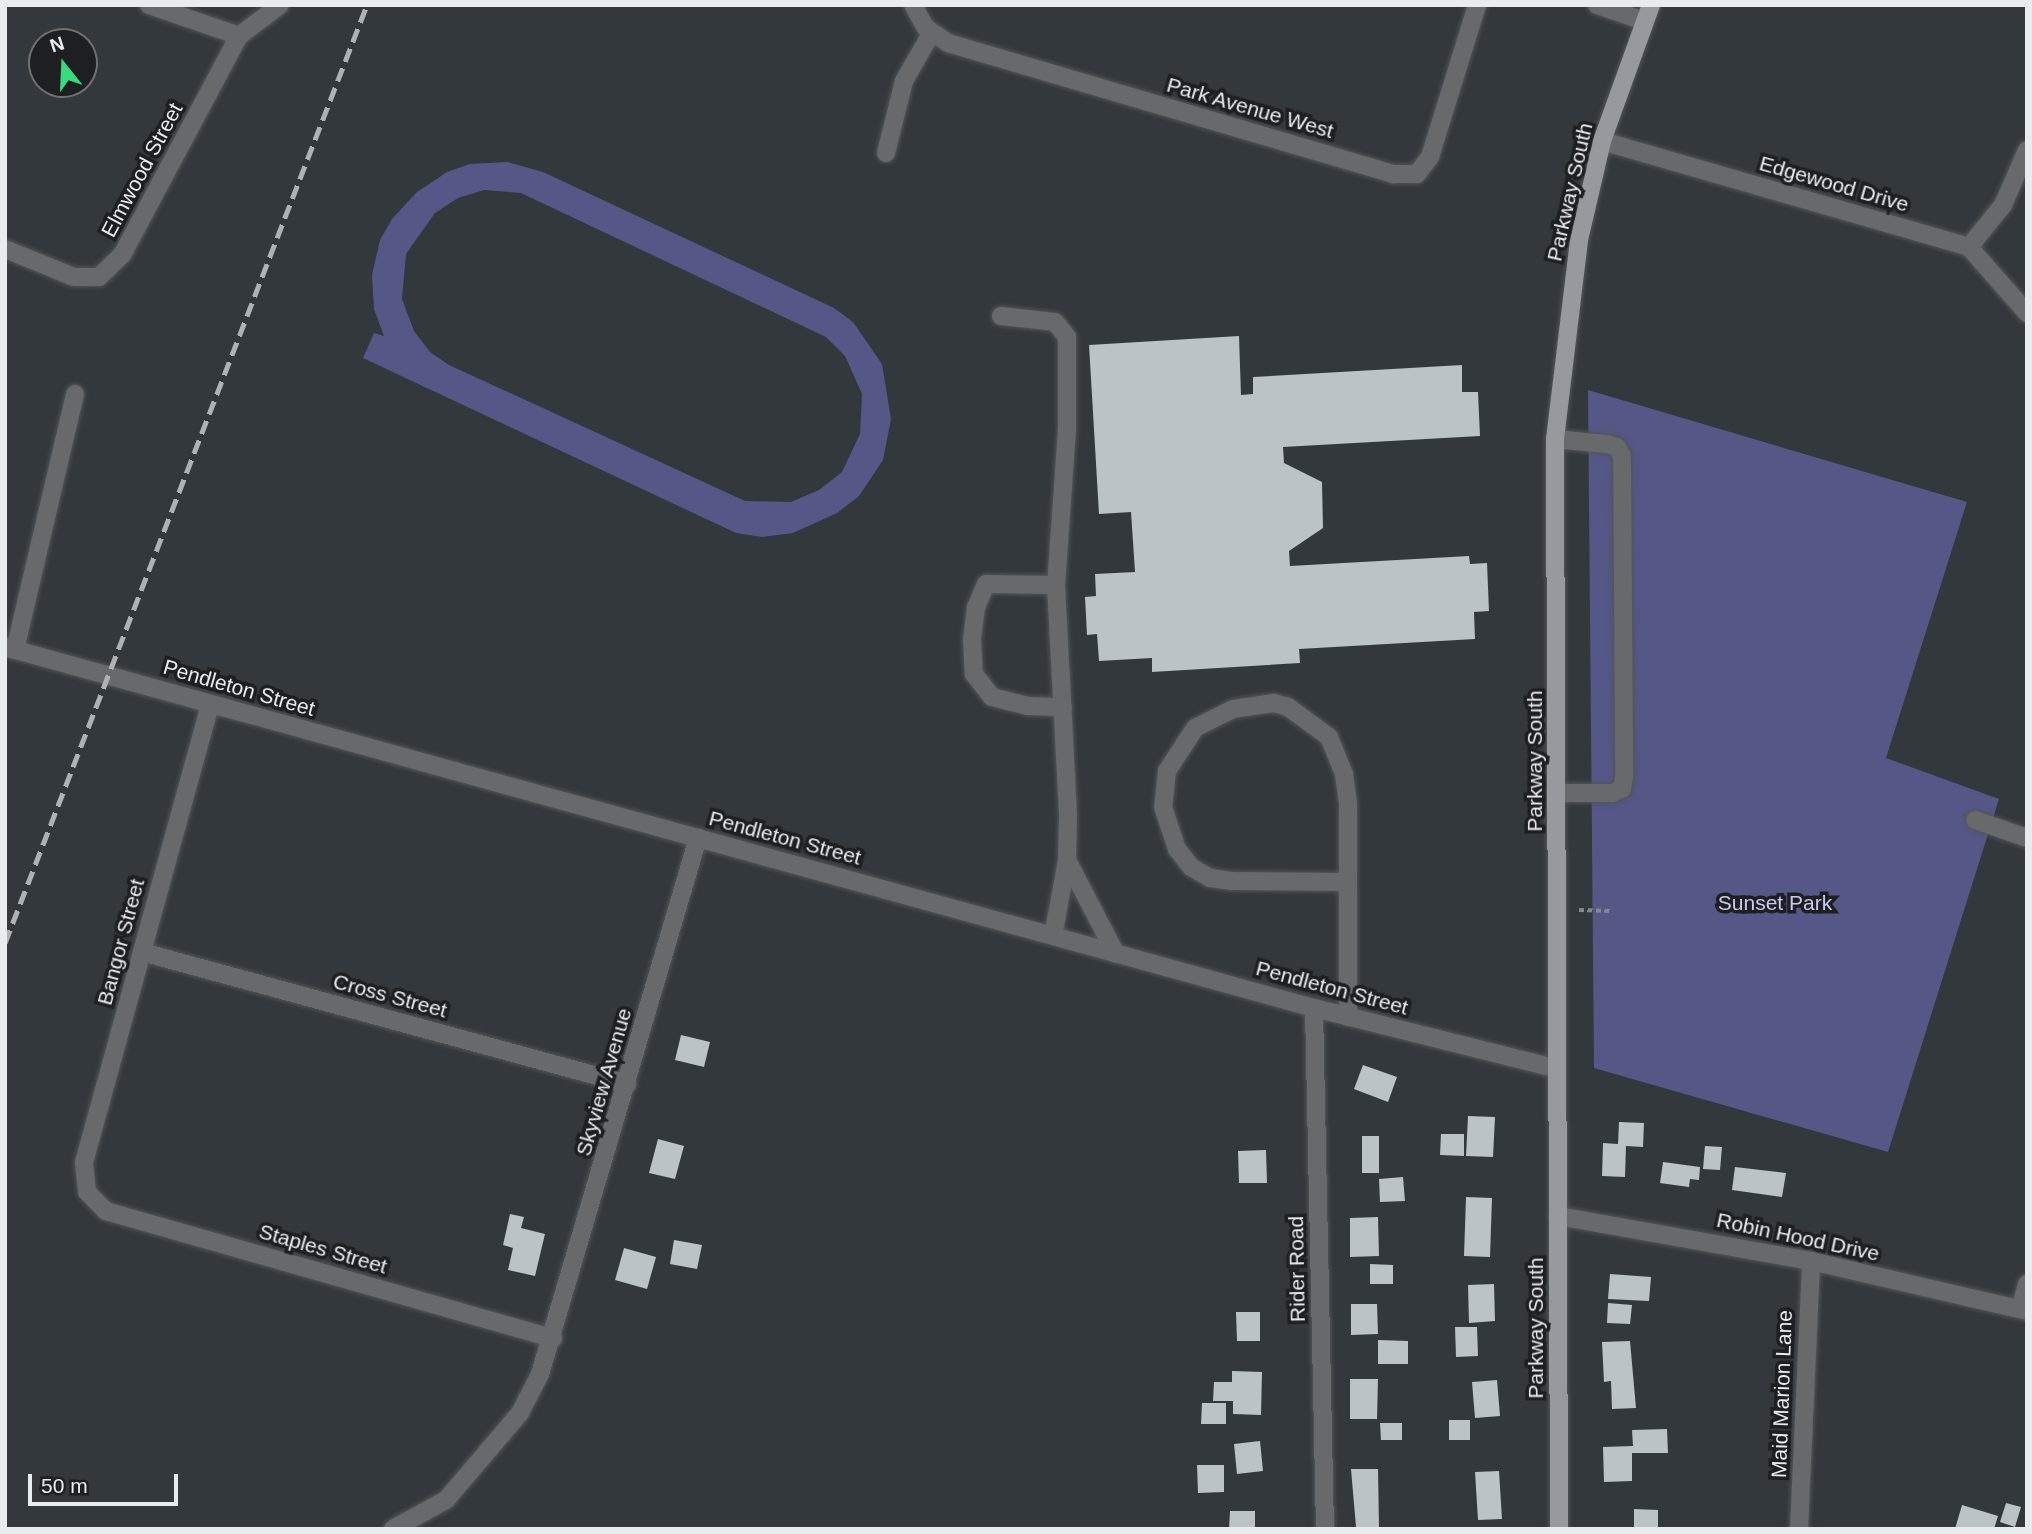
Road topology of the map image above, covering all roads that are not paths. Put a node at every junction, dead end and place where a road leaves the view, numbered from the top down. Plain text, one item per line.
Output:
1 (149, 5) edge
2 (280, 5) edge
3 (913, 5) edge
4 (1477, 5) edge
5 (1597, 5) edge
6 (1647, 13) edge
7 (932, 32) junction
8 (239, 36) junction
9 (1602, 141) junction
10 (2027, 150) edge
11 (886, 153) dead end
12 (1969, 247) junction
13 (5, 248) edge
14 (2027, 313) edge
15 (1001, 316) dead end
16 (75, 394) dead end
17 (1555, 439) junction
18 (1056, 585) junction
19 (10, 649) edge
20 (210, 705) junction
21 (1063, 707) junction
22 (1558, 793) junction
23 (1975, 820) dead end
24 (698, 838) junction
25 (2027, 838) edge
26 (1067, 860) junction
27 (1348, 882) junction
28 (1053, 936) junction
29 (142, 952) junction
30 (1116, 954) junction
31 (1314, 1008) junction
32 (1348, 1017) junction
33 (1555, 1068) junction
34 (627, 1084) junction
35 (87, 1192) joint
36 (1558, 1216) junction
37 (1811, 1261) junction
38 (2027, 1284) edge
39 (2024, 1310) edge
40 (553, 1338) junction
41 (393, 1529) edge
42 (1325, 1529) edge
43 (1559, 1529) edge
44 (1800, 1529) edge

1 - 8 street
2 - 8 street, Elmwood Street
3 - 7 street, Park Avenue West
4 - 7 street, Park Avenue West
5 - 6 street
6 - 9 main road, Parkway South
7 - 11 street
8 - 13 street, Elmwood Street
9 - 12 street, Edgewood Drive
9 - 17 main road, Parkway South
10 - 12 street
12 - 14 street
15 - 18 street
16 - 19 street
17 - 22 main road, Parkway South
17 - 22 street
18 - 21 street
18 - 21 street
19 - 20 street, Pendleton Street
20 - 24 street, Pendleton Street
20 - 29 street, Bangor Street
21 - 26 street
22 - 33 main road, Parkway South
23 - 25 street
24 - 28 street, Pendleton Street
24 - 34 street, Skyview Avenue
26 - 28 street
26 - 30 street
27 - 27 street
27 - 32 street
28 - 30 street, Pendleton Street
29 - 34 street, Cross Street
29 - 35 street, Bangor Street
30 - 31 street, Pendleton Street
31 - 32 street, Pendleton Street
31 - 42 street, Rider Road
32 - 33 street, Pendleton Street
33 - 36 main road, Parkway South
34 - 40 street, Skyview Avenue
35 - 40 street, Staples Street
36 - 37 street, Robin Hood Drive
36 - 43 main road, Parkway South
37 - 39 street, Robin Hood Drive
37 - 44 street, Maid Marion Lane
38 - 39 street
40 - 41 street, Skyview Avenue

